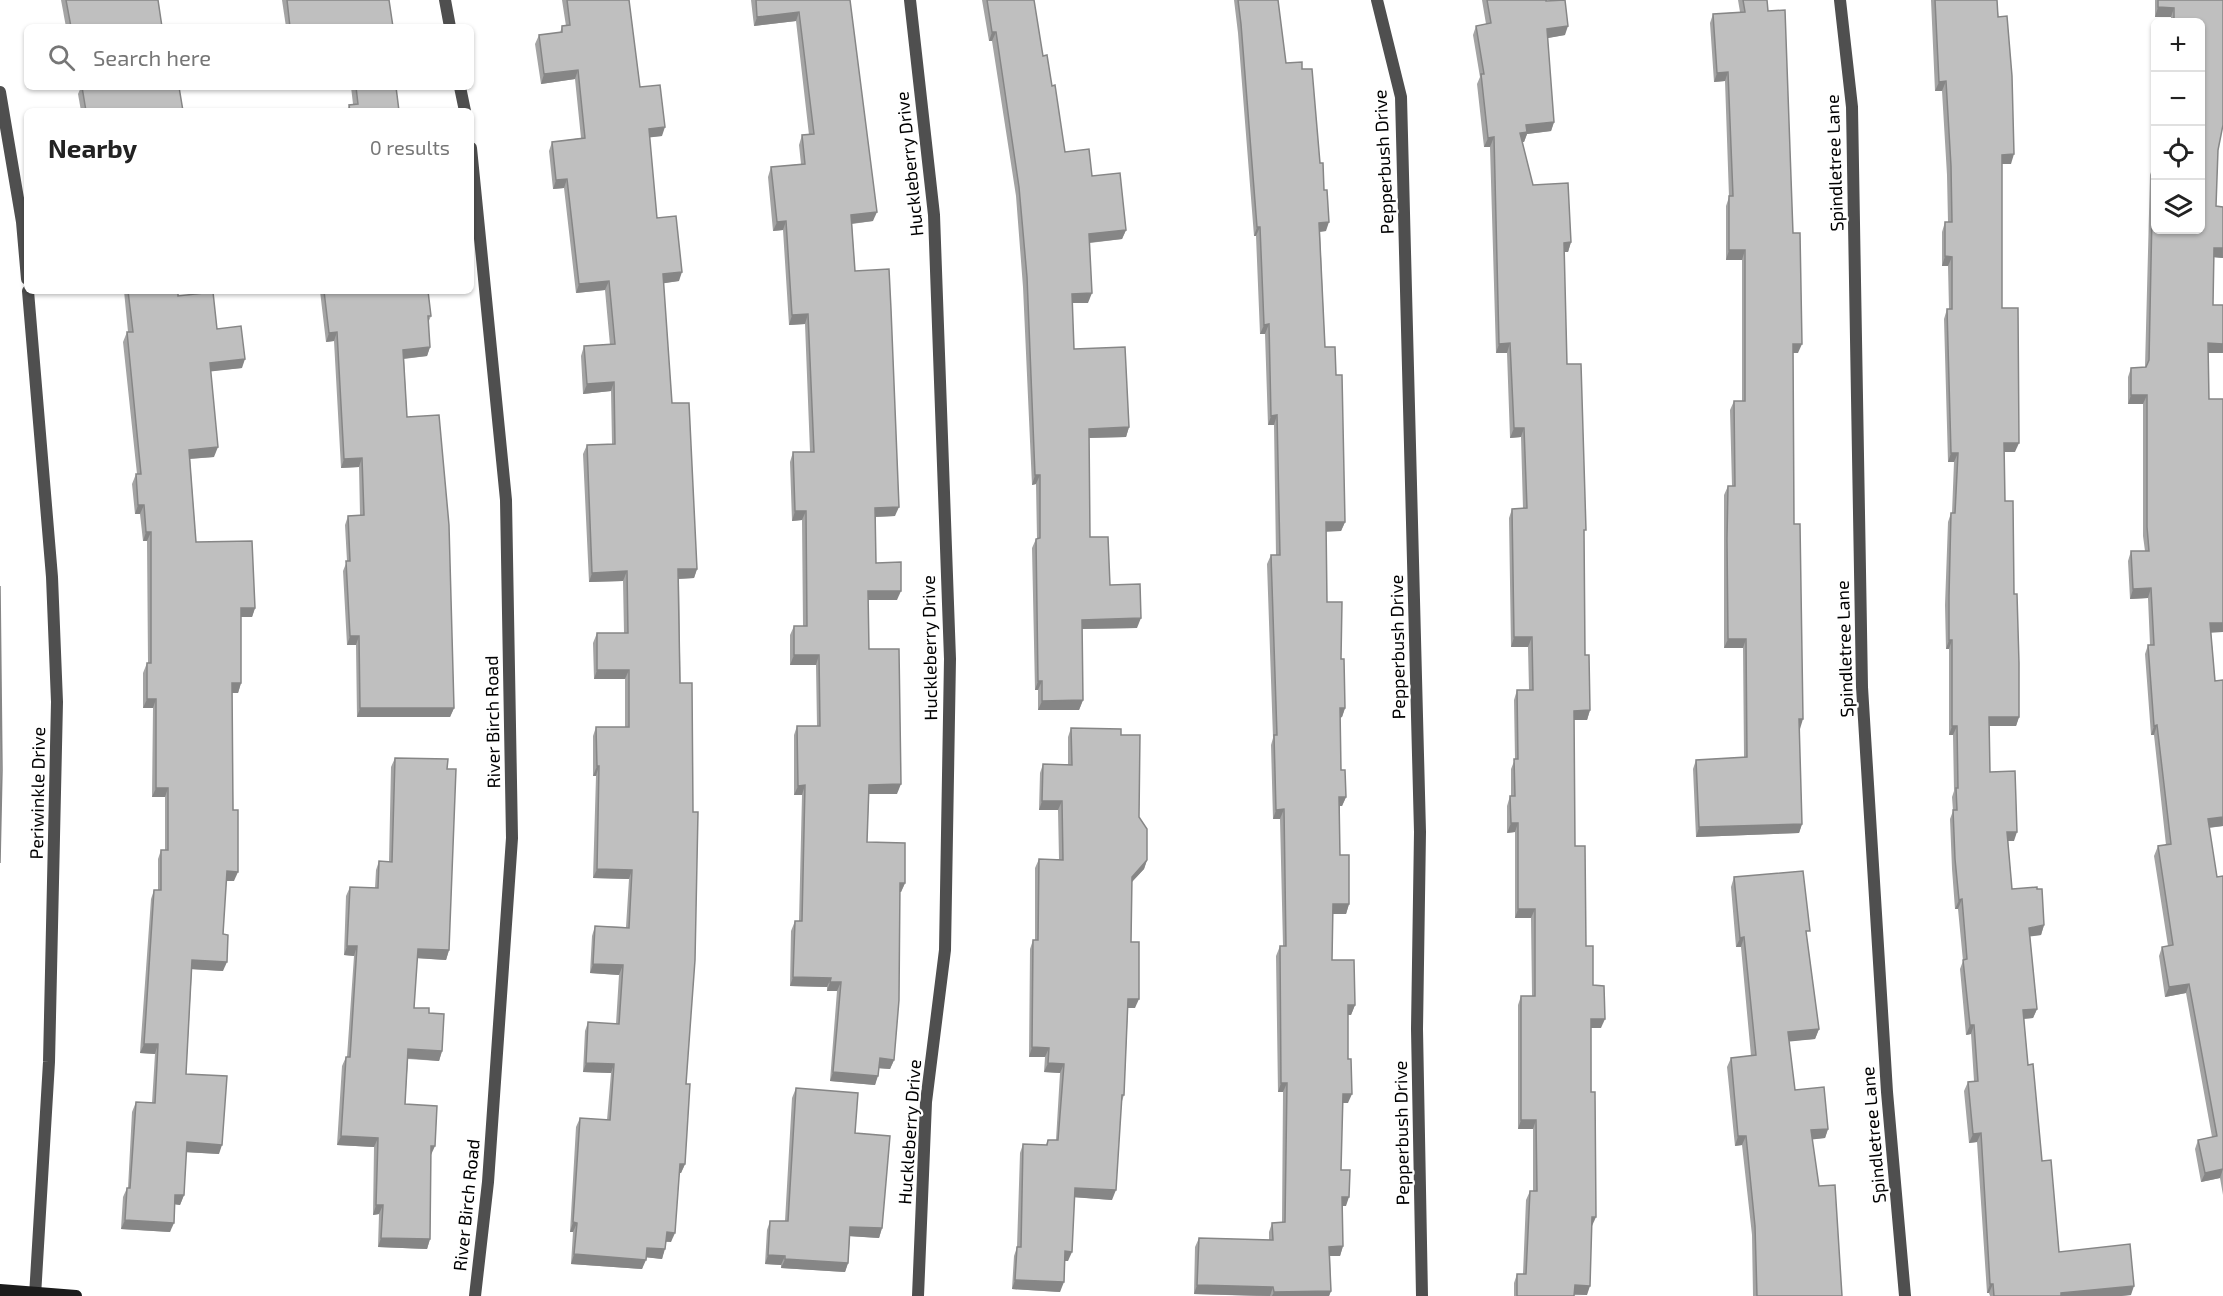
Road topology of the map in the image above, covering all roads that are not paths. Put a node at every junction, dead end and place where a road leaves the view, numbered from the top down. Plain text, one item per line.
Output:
1 (445, 0) edge
2 (910, 0) edge
3 (1377, 0) edge
4 (1840, 0) edge
5 (449, 24) edge
6 (461, 90) edge
7 (0, 92) edge
8 (464, 108) edge
9 (474, 178) edge
10 (24, 245) edge
11 (28, 294) edge
12 (0, 1290) edge
13 (35, 1294) edge
14 (76, 1296) edge
15 (475, 1296) edge
16 (918, 1296) edge
17 (1422, 1296) edge
18 (1905, 1296) edge

1 - 5 street
2 - 16 street, Huckleberry Drive
3 - 17 street, Pepperbush Drive
4 - 18 street, Spindletree Lane
6 - 8 street
7 - 10 street
9 - 15 street, River Birch Road
11 - 13 street, Periwinkle Drive
12 - 13 street
13 - 14 street

